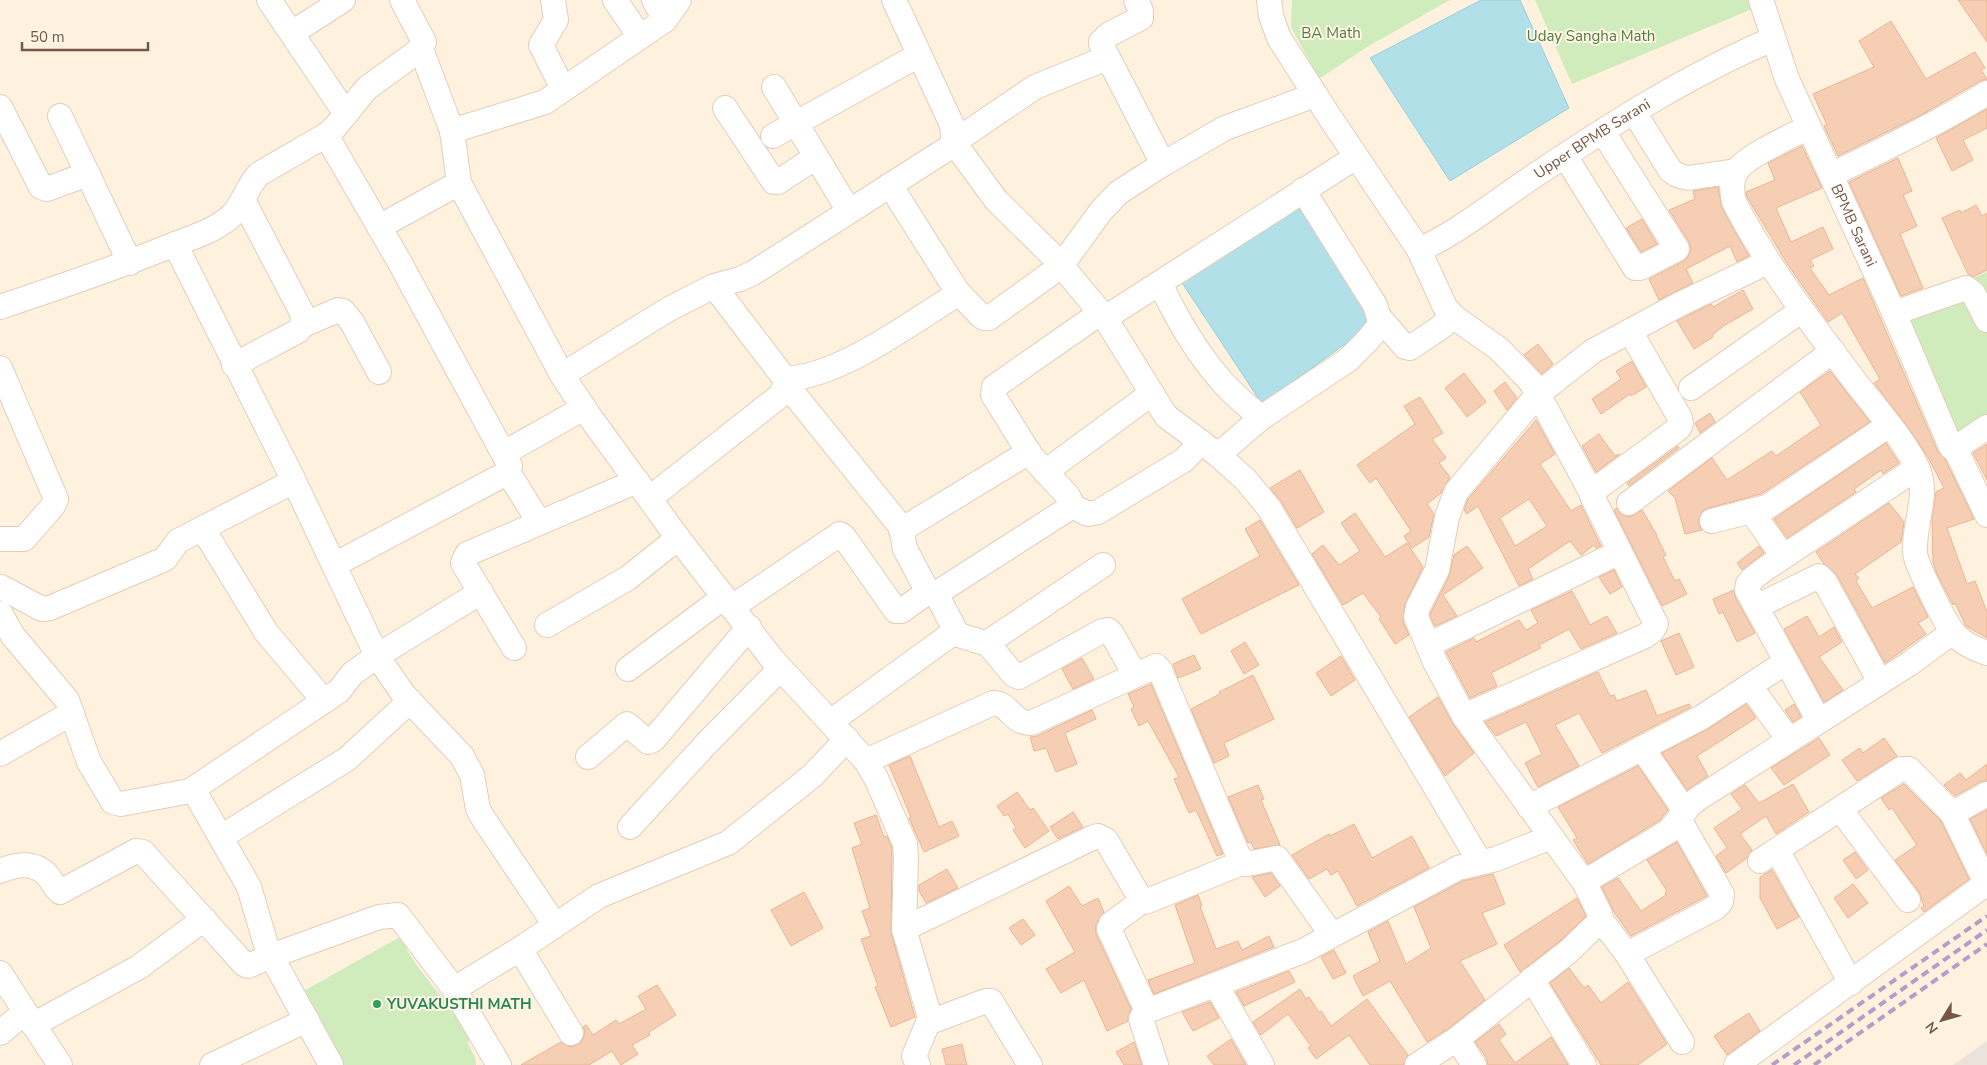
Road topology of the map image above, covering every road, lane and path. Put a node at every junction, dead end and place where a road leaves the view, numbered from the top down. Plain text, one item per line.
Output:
1 (269, 0) edge
2 (343, 0) edge
3 (402, 0) edge
4 (553, 0) edge
5 (616, 0) edge
6 (679, 0) edge
7 (894, 0) edge
8 (1136, 0) edge
9 (1761, 0) edge
10 (1267, 5) edge
11 (660, 10) edge
12 (292, 33) junction
13 (640, 37) junction
14 (1774, 39) junction
15 (422, 49) junction
16 (919, 55) junction
17 (1107, 58) junction
18 (774, 87) dead end
19 (564, 89) junction
20 (1987, 93) edge
21 (1316, 95) junction
22 (0, 107) edge
23 (725, 108) dead end
24 (1634, 112) junction
25 (346, 114) junction
26 (60, 116) dead end
27 (796, 123) junction
28 (1809, 127) junction
29 (452, 131) junction
30 (1603, 132) junction
31 (326, 135) junction
32 (773, 136) dead end
33 (954, 144) junction
34 (1565, 156) junction
35 (816, 157) junction
36 (1356, 157) junction
37 (1163, 164) junction
38 (1736, 171) junction
39 (88, 174) junction
40 (1831, 175) junction
41 (459, 183) junction
42 (890, 185) junction
43 (1303, 190) junction
44 (242, 200) junction
45 (849, 211) junction
46 (379, 227) junction
47 (175, 244) junction
48 (1419, 250) junction
49 (1768, 262) junction
50 (130, 263) junction
51 (1062, 266) junction
52 (1160, 283) junction
53 (714, 286) junction
54 (957, 291) junction
55 (0, 307) edge
56 (1802, 310) junction
57 (1894, 313) junction
58 (1450, 314) junction
59 (1102, 316) junction
60 (1379, 318) junction
61 (1987, 320) edge
62 (304, 325) junction
63 (1630, 331) junction
64 (1832, 351) junction
65 (234, 365) junction
66 (0, 368) edge
67 (379, 372) dead end
68 (562, 375) junction
69 (786, 382) junction
70 (1691, 388) dead end
71 (1151, 394) junction
72 (1538, 394) junction
73 (584, 408) junction
74 (1261, 418) junction
75 (1889, 425) junction
76 (1987, 428) edge
77 (1210, 448) junction
78 (1953, 448) junction
79 (1029, 452) junction
80 (506, 462) junction
81 (1917, 468) junction
82 (1045, 472) junction
83 (294, 481) junction
84 (643, 490) junction
85 (1592, 494) junction
86 (1629, 502) dead end
87 (1072, 506) junction
88 (1751, 511) junction
89 (1987, 515) edge
90 (1712, 521) dead end
91 (540, 522) junction
92 (203, 529) junction
93 (901, 530) junction
94 (678, 538) junction
95 (0, 539) edge
96 (1620, 552) junction
97 (1783, 556) junction
98 (334, 565) junction
99 (1103, 565) dead end
100 (0, 573) edge
101 (0, 589) edge
102 (481, 592) junction
103 (728, 602) junction
104 (1756, 606) junction
105 (0, 613) edge
106 (547, 625) dead end
107 (748, 628) junction
108 (1953, 632) junction
109 (952, 634) junction
110 (987, 643) junction
111 (1428, 645) junction
112 (514, 648) dead end
113 (1987, 653) edge
114 (377, 656) junction
115 (1786, 662) junction
116 (628, 669) dead end
117 (780, 669) junction
118 (1135, 675) junction
119 (1880, 682) junction
120 (1750, 686) junction
121 (324, 701) junction
122 (410, 701) junction
123 (72, 713) junction
124 (1464, 716) junction
125 (1819, 721) junction
126 (830, 722) junction
127 (847, 740) junction
128 (1789, 740) junction
129 (1642, 748) junction
130 (0, 754) edge
131 (588, 757) dead end
132 (866, 761) junction
133 (190, 791) junction
134 (1987, 794) edge
135 (1529, 807) junction
136 (1840, 809) junction
137 (1952, 813) junction
138 (1682, 815) junction
139 (630, 827) dead end
140 (1551, 837) junction
141 (221, 838) junction
142 (1244, 862) junction
143 (1480, 862) junction
144 (0, 871) edge
145 (1584, 882) junction
146 (1908, 900) dead end
147 (1142, 901) junction
148 (204, 920) junction
149 (1601, 920) junction
150 (555, 925) junction
151 (904, 929) junction
152 (1332, 935) junction
153 (520, 949) junction
154 (1627, 954) junction
155 (271, 956) junction
156 (0, 973) edge
157 (1532, 979) junction
158 (1851, 983) junction
159 (1216, 985) junction
160 (454, 989) junction
161 (1147, 1011) junction
162 (29, 1019) junction
163 (307, 1020) junction
164 (930, 1022) junction
165 (0, 1033) edge
166 (570, 1033) dead end
167 (1457, 1038) junction
168 (1682, 1042) dead end
169 (60, 1065) edge
170 (212, 1065) edge
171 (331, 1065) edge
172 (500, 1065) edge
173 (918, 1065) edge
174 (1030, 1065) edge
175 (1156, 1065) edge
176 (1262, 1065) edge
177 (1417, 1065) edge
178 (1474, 1065) edge
179 (1584, 1065) edge
180 (1736, 1065) edge

1 - 12 street
2 - 12 street
3 - 15 street
4 - 19 street
5 - 13 street
6 - 11 street
7 - 16 street
8 - 17 street
9 - 14 street, BPMB Sarani
10 - 21 street
11 - 13 street
12 - 25 street
13 - 19 street
14 - 24 street, Upper BPMB Sarani
14 - 28 street, BPMB Sarani
15 - 25 street
15 - 29 street
16 - 27 street
16 - 33 street
17 - 33 street
17 - 37 street
18 - 27 street
19 - 29 street
20 - 40 street
21 - 36 street
21 - 37 street
22 - 39 street
23 - 35 street
24 - 30 street, Upper BPMB Sarani
24 - 38 street
25 - 31 street
26 - 39 street
27 - 32 street
27 - 35 street
28 - 38 street
28 - 40 street, BPMB Sarani
29 - 41 street
30 - 34 street, Upper BPMB Sarani
30 - 34 street
31 - 44 street
31 - 46 street
33 - 42 street
33 - 51 street
34 - 48 street, Upper BPMB Sarani
35 - 45 street
36 - 43 street
36 - 48 street
37 - 51 street
38 - 49 street
39 - 50 street
40 - 57 street, BPMB Sarani
41 - 46 street
41 - 68 street
42 - 45 street
42 - 54 street
43 - 52 street
43 - 60 street
44 - 47 street
44 - 62 street
45 - 53 street
46 - 80 street
47 - 50 street
47 - 65 street
48 - 58 street
49 - 56 street
49 - 63 street
50 - 55 street
51 - 54 street
51 - 59 street
52 - 59 street
52 - 74 street
53 - 68 street
53 - 69 street
54 - 69 street
56 - 64 street
56 - 70 street
57 - 61 street
57 - 78 street, BPMB Sarani
58 - 60 street
58 - 72 street
59 - 71 street
59 - 79 street
60 - 74 street
62 - 65 street
62 - 67 street
63 - 72 street
63 - 85 street
64 - 75 street
64 - 86 street
65 - 83 street
66 - 95 street
68 - 73 street
69 - 84 street
69 - 93 street
71 - 77 street
71 - 82 street
72 - 85 street
72 - 111 street
73 - 80 street
73 - 84 street
74 - 77 street
75 - 81 street
75 - 88 street
76 - 78 street
77 - 87 street
77 - 143 street
78 - 89 street, BPMB Sarani
79 - 82 street
79 - 93 street
80 - 91 street
80 - 98 street
81 - 97 street
81 - 108 street
82 - 87 street
83 - 92 street
83 - 98 street
84 - 91 street
84 - 94 street
85 - 96 street
87 - 109 street
88 - 90 street
88 - 97 street
91 - 102 street
92 - 101 street
92 - 121 street
93 - 103 street
94 - 103 street
94 - 106 street
96 - 111 street
96 - 124 street
97 - 104 street
98 - 114 street
99 - 110 street
100 - 101 street
102 - 112 street
102 - 114 street
103 - 107 street
103 - 116 street
104 - 115 street
104 - 119 street
105 - 123 street
107 - 117 street
107 - 131 street
108 - 113 street
108 - 119 street
109 - 110 street
109 - 126 street
110 - 118 street
111 - 124 street
114 - 121 street
114 - 122 street
115 - 120 street
115 - 125 street
117 - 126 street
117 - 139 street
118 - 132 street
118 - 142 street
119 - 125 street
120 - 128 street
120 - 129 street
121 - 133 street
122 - 141 street
122 - 150 street
123 - 130 street
123 - 133 street
124 - 135 street
125 - 128 street
126 - 127 street
127 - 132 street
127 - 150 street
128 - 138 street
129 - 135 street
129 - 138 street
132 - 151 street
133 - 141 street
134 - 137 street
135 - 140 street
136 - 137 street
136 - 146 street
136 - 158 street
137 - 158 street
138 - 145 street
138 - 154 street
140 - 143 street
140 - 145 street
141 - 155 street
142 - 147 street
142 - 152 street
143 - 152 street
144 - 148 street
145 - 149 street
147 - 151 street
147 - 161 street
148 - 155 street
148 - 162 street
149 - 154 street
149 - 157 street
150 - 153 street
151 - 164 street
152 - 159 street
153 - 160 street
153 - 166 street
154 - 168 street
155 - 160 street
155 - 163 street
156 - 162 street
157 - 167 street
157 - 179 street
158 - 180 street
159 - 161 street
159 - 176 street
160 - 172 street
161 - 175 street
162 - 165 street
162 - 169 street
163 - 170 street
163 - 171 street
164 - 173 street
164 - 174 street
167 - 177 street
167 - 178 street

